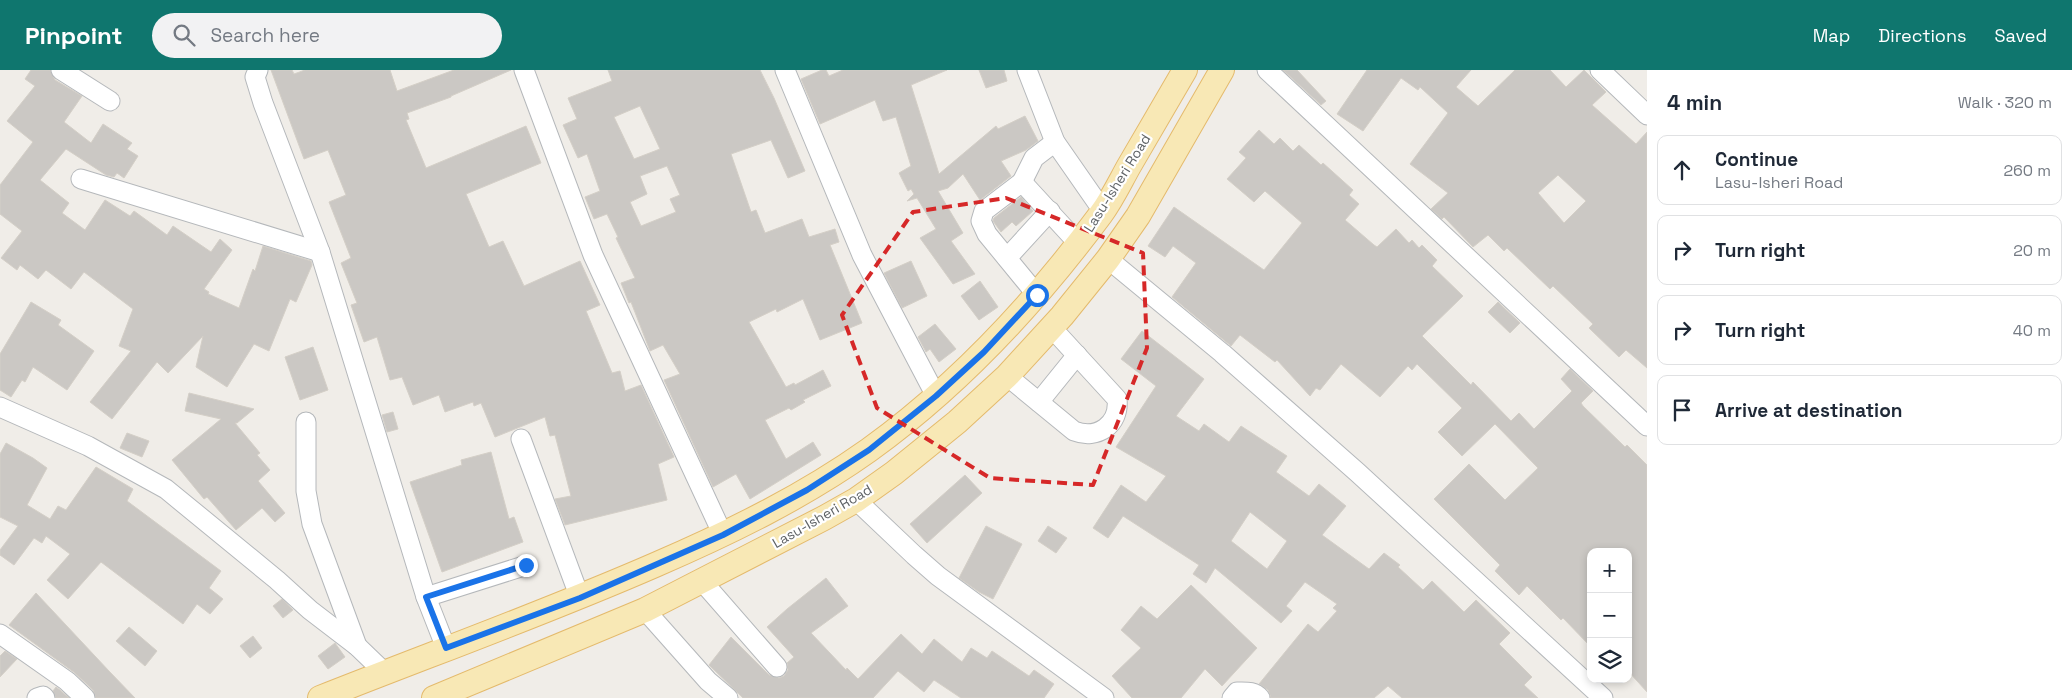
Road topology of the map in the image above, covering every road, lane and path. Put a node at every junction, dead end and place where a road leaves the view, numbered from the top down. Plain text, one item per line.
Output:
1 (61, 70) edge
2 (258, 70) edge
3 (524, 70) edge
4 (785, 70) edge
5 (1027, 70) edge
6 (1185, 70) edge
7 (1222, 70) edge
8 (1267, 70) edge
9 (1600, 70) edge
10 (110, 101) dead end
11 (1647, 115) edge
12 (1055, 142) junction
13 (81, 179) dead end
14 (1022, 182) junction
15 (1050, 211) junction
16 (1103, 211) junction
17 (1078, 243) junction
18 (320, 252) junction
19 (1007, 258) junction
20 (1108, 259) junction
21 (1037, 295) junction
22 (1051, 327) junction
23 (1077, 355) junction
24 (1007, 376) junction
25 (936, 396) junction
26 (1039, 402) junction
27 (0, 407) edge
28 (306, 422) dead end
29 (1647, 426) edge
30 (521, 439) dead end
31 (856, 500) junction
32 (723, 535) junction
33 (526, 565) dead end
34 (701, 580) junction
35 (426, 597) junction
36 (580, 598) junction
37 (645, 610) junction
38 (0, 634) edge
39 (357, 646) junction
40 (446, 648) junction
41 (777, 667) dead end
42 (384, 672) junction
43 (444, 696) edge
44 (37, 698) edge
45 (45, 698) edge
46 (85, 698) edge
47 (320, 698) edge
48 (728, 698) edge
49 (1104, 698) edge
50 (1232, 698) edge
51 (1260, 698) edge
52 (1603, 698) edge

1 - 10 street
2 - 18 street
3 - 32 street
4 - 25 street
5 - 12 street
6 - 16 main road, Lasu-Isheri Road
7 - 20 main road, Lasu-Isheri Road
8 - 29 street
9 - 11 street
12 - 14 street
12 - 16 street
13 - 18 street
14 - 15 street
14 - 19 street
15 - 17 street
15 - 19 street
16 - 17 main road, Lasu-Isheri Road
17 - 21 main road, Lasu-Isheri Road
18 - 35 street
19 - 21 street
20 - 22 main road, Lasu-Isheri Road
20 - 52 street
21 - 25 main road, Lasu-Isheri Road
22 - 23 street
22 - 24 main road, Lasu-Isheri Road
23 - 26 street
23 - 26 street
24 - 26 street
24 - 31 main road, Lasu-Isheri Road
25 - 32 main road, Lasu-Isheri Road
27 - 39 street
28 - 39 street
30 - 36 street
31 - 34 main road, Lasu-Isheri Road
31 - 49 street
32 - 36 main road, Lasu-Isheri Road
33 - 35 street
34 - 37 main road, Lasu-Isheri Road
34 - 41 street
35 - 40 street
36 - 40 main road, Lasu-Isheri Road
37 - 43 main road, Lasu-Isheri Road
37 - 48 street
38 - 46 street
39 - 42 street
40 - 42 main road, Lasu-Isheri Road
42 - 47 main road, Lasu-Isheri Road
44 - 45 street
50 - 51 street

